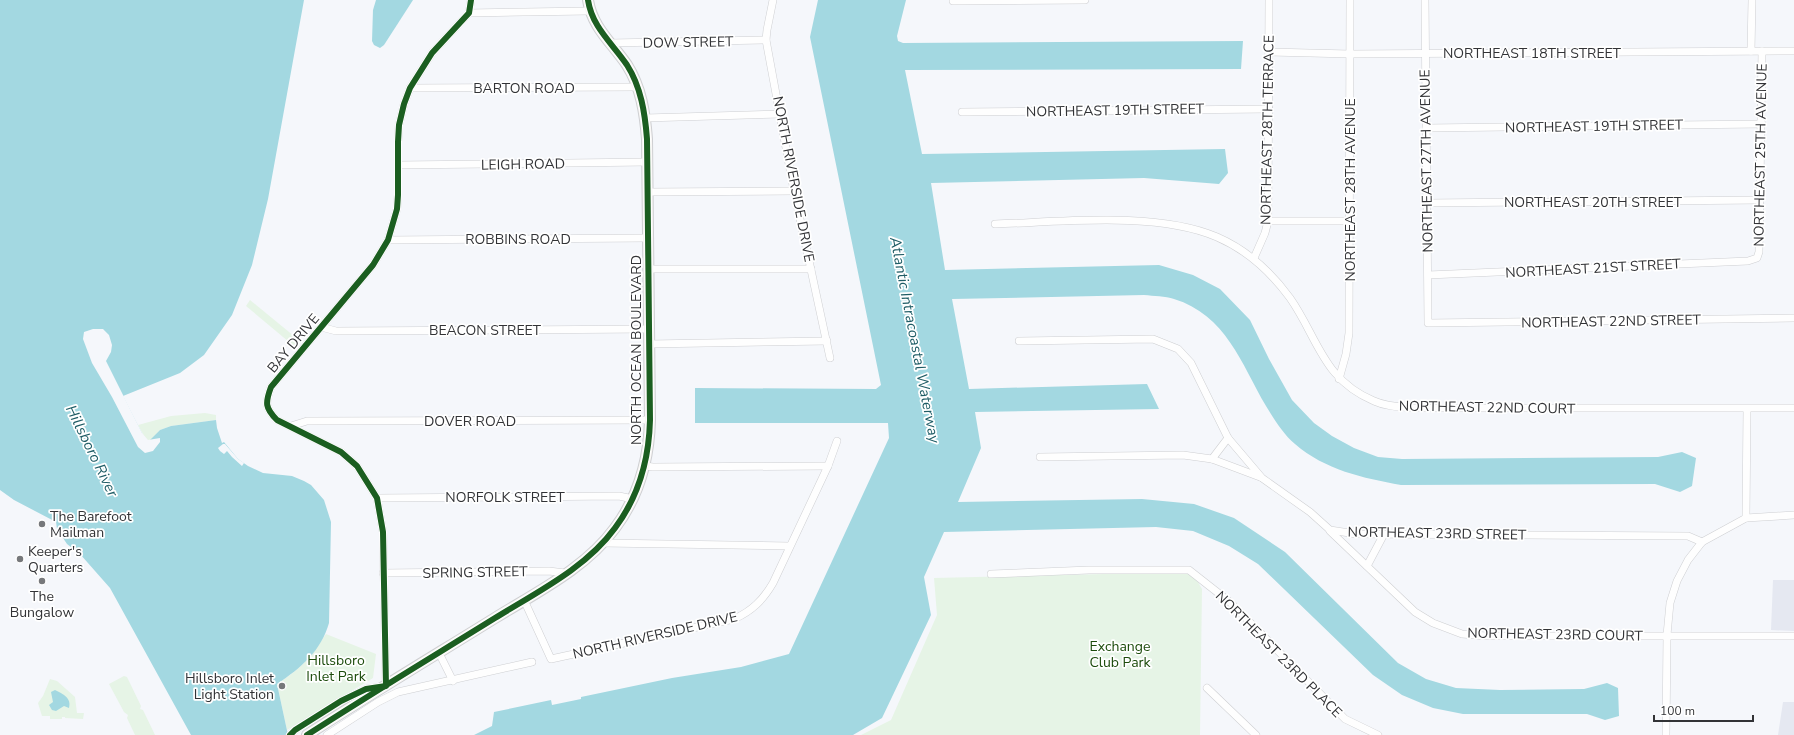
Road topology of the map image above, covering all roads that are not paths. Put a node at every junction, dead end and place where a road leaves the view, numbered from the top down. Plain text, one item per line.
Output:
1 (471, 0) edge
2 (588, 0) edge
3 (773, 0) edge
4 (1085, 0) edge
5 (1270, 0) edge
6 (1350, 0) edge
7 (1425, 0) edge
8 (1752, 0) edge
9 (953, 1) dead end
10 (589, 11) junction
11 (469, 13) junction
12 (766, 40) junction
13 (610, 43) junction
14 (1751, 51) junction
15 (1762, 51) junction
16 (1794, 51) edge
17 (1269, 52) junction
18 (1425, 53) junction
19 (1350, 54) junction
20 (638, 87) junction
21 (410, 88) junction
22 (1269, 109) junction
23 (962, 112) dead end
24 (781, 114) junction
25 (645, 118) junction
26 (1762, 124) junction
27 (1426, 128) junction
28 (648, 162) junction
29 (398, 165) junction
30 (794, 191) junction
31 (647, 192) junction
32 (1760, 200) junction
33 (1427, 203) junction
34 (1268, 221) junction
35 (1350, 221) junction
36 (995, 224) dead end
37 (648, 238) junction
38 (388, 240) junction
39 (1254, 258) junction
40 (1757, 258) joint
41 (648, 269) junction
42 (812, 269) junction
43 (1428, 275) junction
44 (1794, 318) edge
45 (1428, 323) joint
46 (321, 327) junction
47 (649, 329) junction
48 (827, 340) junction
49 (1019, 341) dead end
50 (649, 344) junction
51 (830, 358) dead end
52 (1339, 379) junction
53 (1794, 408) edge
54 (1747, 409) junction
55 (650, 420) junction
56 (291, 426) junction
57 (1228, 438) junction
58 (837, 441) dead end
59 (1040, 457) dead end
60 (1212, 460) junction
61 (645, 466) junction
62 (828, 466) junction
63 (1262, 478) junction
64 (377, 498) junction
65 (633, 499) junction
66 (1794, 515) edge
67 (1746, 518) junction
68 (1330, 530) junction
69 (1384, 534) junction
70 (1702, 542) junction
71 (603, 543) junction
72 (790, 546) junction
73 (1367, 566) junction
74 (383, 573) junction
75 (566, 574) junction
76 (992, 574) dead end
77 (524, 600) junction
78 (1667, 635) junction
79 (1794, 636) edge
80 (438, 653) junction
81 (532, 662) dead end
82 (453, 681) junction
83 (386, 686) junction
84 (1208, 688) dead end
85 (290, 735) edge
86 (307, 735) edge
87 (327, 735) edge
88 (1256, 735) edge
89 (1378, 735) edge
90 (1666, 735) edge

1 - 11 street
2 - 10 main road, NORTH OCEAN BOULEVARD
3 - 12 street, NORTH RIVERSIDE DRIVE
4 - 9 street
5 - 17 street, NORTHEAST 28TH TERRACE
6 - 19 street, NORTHEAST 28TH AVENUE
7 - 18 street, NORTHEAST 27TH AVENUE
8 - 14 street, NORTHEAST 25TH AVENUE
10 - 11 street
10 - 13 main road, NORTH OCEAN BOULEVARD
11 - 21 street, BAY DRIVE
12 - 13 street, DOW STREET
12 - 24 street, NORTH RIVERSIDE DRIVE
13 - 20 main road, NORTH OCEAN BOULEVARD
14 - 15 street, NORTHEAST 18TH STREET
14 - 18 street, NORTHEAST 18TH STREET
15 - 16 street, NORTHEAST 18TH STREET
15 - 26 street, NORTHEAST 25TH AVENUE
17 - 19 street, NORTHEAST 18TH STREET
17 - 22 street, NORTHEAST 28TH TERRACE
18 - 19 street, NORTHEAST 18TH STREET
18 - 27 street, NORTHEAST 27TH AVENUE
19 - 35 street, NORTHEAST 28TH AVENUE
20 - 21 street, BARTON ROAD
20 - 25 main road, NORTH OCEAN BOULEVARD
21 - 29 street, BAY DRIVE
22 - 23 street, NORTHEAST 19TH STREET
22 - 34 street, NORTHEAST 28TH TERRACE
24 - 25 street
24 - 30 street, NORTH RIVERSIDE DRIVE
25 - 28 main road, NORTH OCEAN BOULEVARD
26 - 27 street, NORTHEAST 19TH STREET
26 - 32 street, NORTHEAST 25TH AVENUE
27 - 33 street, NORTHEAST 27TH AVENUE
28 - 29 street, LEIGH ROAD
28 - 31 main road, NORTH OCEAN BOULEVARD
29 - 38 street, BAY DRIVE
30 - 31 street
30 - 42 street, NORTH RIVERSIDE DRIVE
31 - 37 main road, NORTH OCEAN BOULEVARD
32 - 33 street, NORTHEAST 20TH STREET
32 - 40 street, NORTHEAST 25TH AVENUE
33 - 43 street, NORTHEAST 27TH AVENUE
34 - 35 street
34 - 39 street, NORTHEAST 28TH TERRACE
35 - 52 street, NORTHEAST 28TH AVENUE
36 - 39 street, NORTHEAST 22ND COURT
37 - 38 street, ROBBINS ROAD
37 - 41 main road, NORTH OCEAN BOULEVARD
38 - 46 street, BAY DRIVE
39 - 52 street, NORTHEAST 22ND COURT
40 - 43 street, NORTHEAST 21ST STREET
41 - 42 street
41 - 47 main road, NORTH OCEAN BOULEVARD
42 - 48 street, NORTH RIVERSIDE DRIVE
43 - 45 street, NORTHEAST 27TH AVENUE
44 - 45 street, NORTHEAST 22ND STREET
46 - 47 street, BEACON STREET
46 - 56 street, BAY DRIVE
47 - 50 main road, NORTH OCEAN BOULEVARD
48 - 50 street
48 - 51 street, NORTH RIVERSIDE DRIVE
49 - 57 street, NORTHEAST 23RD STREET
50 - 55 main road, NORTH OCEAN BOULEVARD
52 - 54 street, NORTHEAST 22ND COURT
53 - 54 street, NORTHEAST 22ND COURT
54 - 67 street
55 - 56 street, DOVER ROAD
55 - 61 main road, NORTH OCEAN BOULEVARD
56 - 64 street, BAY DRIVE
57 - 60 street
57 - 63 street, NORTHEAST 23RD STREET
58 - 62 street, NORTH RIVERSIDE DRIVE
59 - 60 street
60 - 63 street
61 - 62 street
61 - 65 main road, NORTH OCEAN BOULEVARD
62 - 72 street, NORTH RIVERSIDE DRIVE
63 - 68 street, NORTHEAST 23RD STREET
64 - 65 street, NORFOLK STREET
64 - 74 street, BAY DRIVE
65 - 71 main road, NORTH OCEAN BOULEVARD
66 - 67 street
67 - 70 street
68 - 69 street, NORTHEAST 23RD STREET
68 - 73 street, NORTHEAST 23RD COURT
69 - 70 street, NORTHEAST 23RD STREET
69 - 73 street
70 - 78 street
71 - 72 street
71 - 75 main road, NORTH OCEAN BOULEVARD
72 - 77 street, NORTH RIVERSIDE DRIVE
73 - 78 street, NORTHEAST 23RD COURT
74 - 75 street, SPRING STREET
74 - 83 street, BAY DRIVE
75 - 77 main road, NORTH OCEAN BOULEVARD
76 - 89 street, NORTHEAST 23RD PLACE
77 - 80 main road, NORTH OCEAN BOULEVARD
78 - 79 street, NORTHEAST 23RD COURT
78 - 90 street
80 - 82 street
80 - 83 main road, NORTH OCEAN BOULEVARD
81 - 82 street
82 - 87 street
83 - 85 street
83 - 86 main road, NORTH OCEAN BOULEVARD
84 - 88 street

